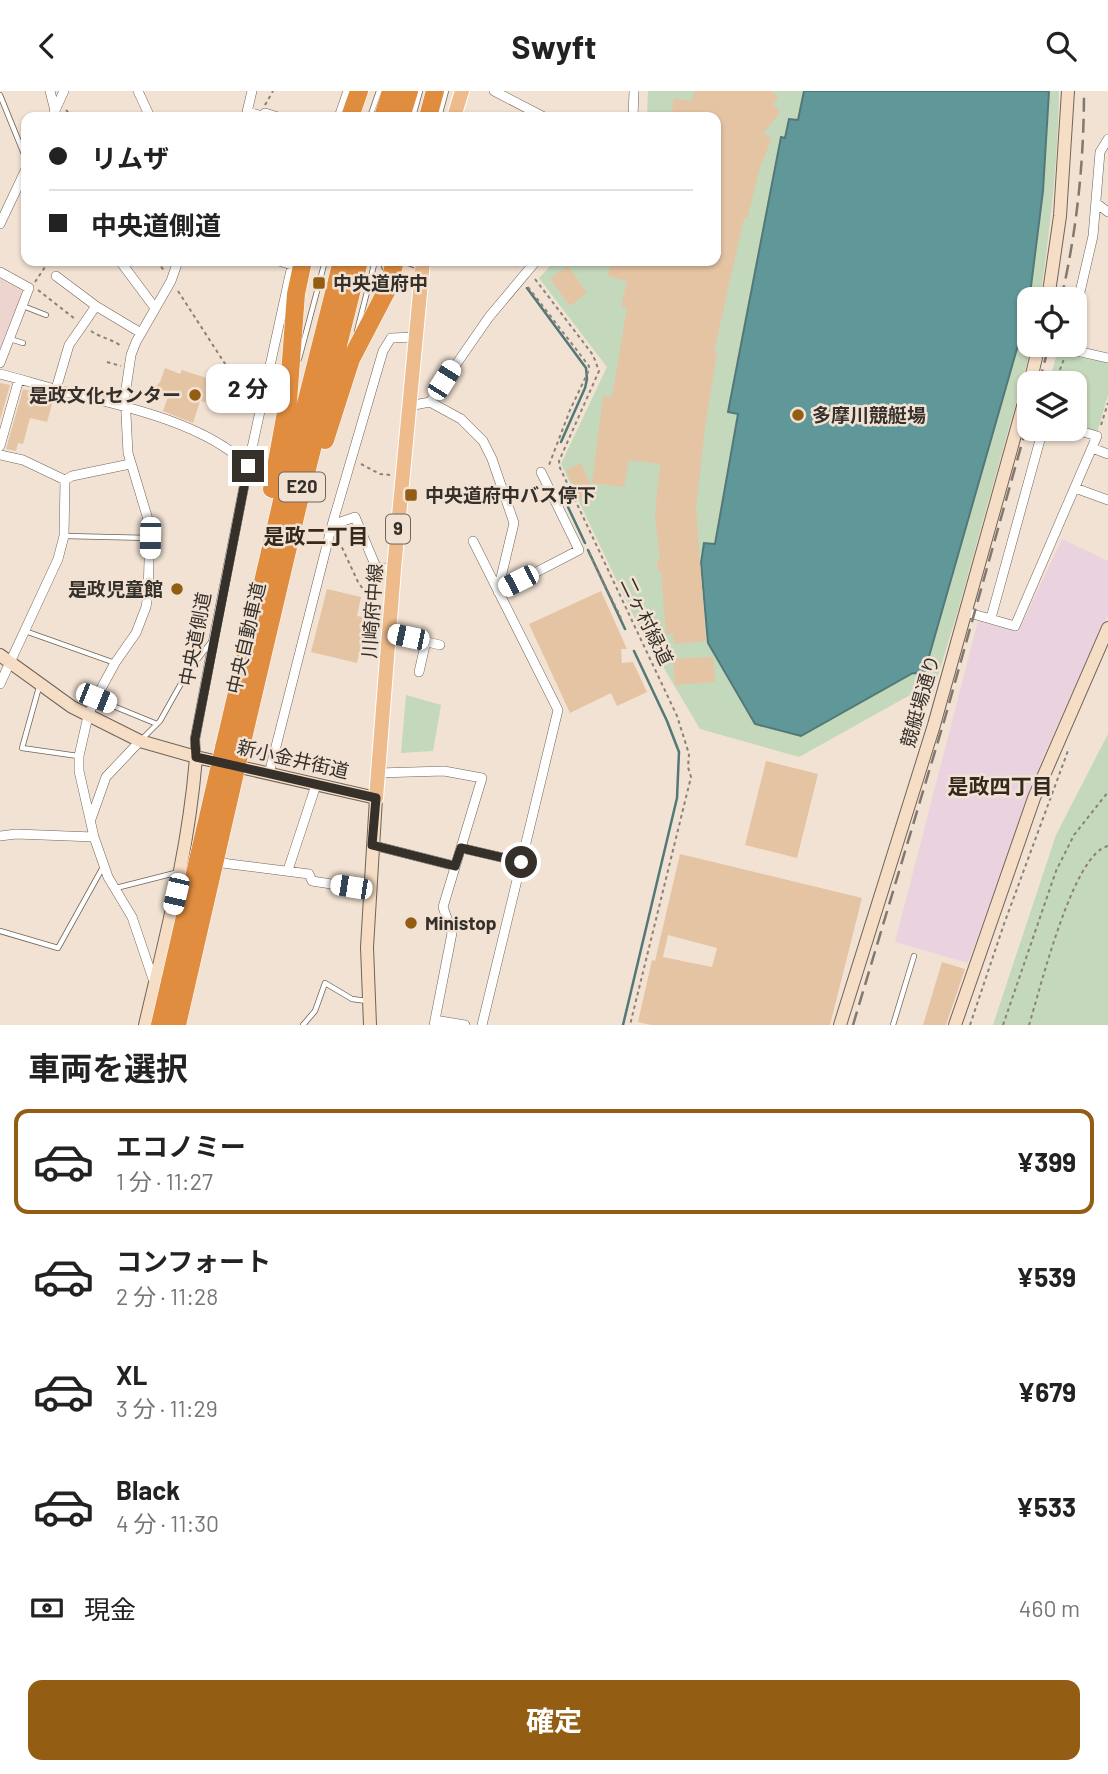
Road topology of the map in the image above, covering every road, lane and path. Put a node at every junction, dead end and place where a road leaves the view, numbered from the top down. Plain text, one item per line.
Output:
1 (50, 91) edge
2 (64, 91) edge
3 (138, 91) edge
4 (252, 91) edge
5 (273, 91) edge
6 (348, 91) edge
7 (359, 91) edge
8 (379, 91) edge
9 (391, 91) edge
10 (409, 91) edge
11 (420, 91) edge
12 (435, 91) edge
13 (446, 91) edge
14 (462, 91) edge
15 (494, 91) edge
16 (634, 91) edge
17 (1068, 91) edge
18 (0, 95) edge
19 (53, 112) edge
20 (54, 112) edge
21 (148, 112) edge
22 (247, 112) edge
23 (263, 112) edge
24 (341, 112) edge
25 (352, 112) edge
26 (372, 112) edge
27 (385, 112) edge
28 (403, 112) edge
29 (414, 112) edge
30 (429, 112) edge
31 (440, 112) edge
32 (456, 112) edge
33 (534, 112) edge
34 (633, 112) edge
35 (1108, 139) edge
36 (21, 147) edge
37 (21, 180) edge
38 (1096, 203) junction
39 (1108, 212) edge
40 (0, 224) edge
41 (46, 266) edge
42 (124, 266) edge
43 (160, 266) edge
44 (176, 266) edge
45 (295, 266) edge
46 (296, 266) edge
47 (324, 266) edge
48 (341, 266) edge
49 (358, 266) edge
50 (389, 266) edge
51 (390, 266) edge
52 (397, 266) edge
53 (422, 266) edge
54 (531, 266) edge
55 (0, 272) edge
56 (56, 276) dead end
57 (522, 276) junction
58 (421, 277) junction
59 (533, 277) dead end
60 (171, 281) junction
61 (33, 286) dead end
62 (1050, 287) edge
63 (1081, 287) edge
64 (22, 306) junction
65 (96, 306) junction
66 (155, 308) junction
67 (46, 314) dead end
68 (141, 333) junction
69 (415, 337) junction
70 (9, 339) junction
71 (23, 343) dead end
72 (1087, 352) edge
73 (1108, 358) edge
74 (351, 359) junction
75 (107, 362) dead end
76 (0, 363) edge
77 (129, 368) junction
78 (0, 375) edge
79 (19, 379) junction
80 (56, 390) junction
81 (288, 401) junction
82 (430, 402) junction
83 (1108, 403) edge
84 (261, 406) junction
85 (409, 406) junction
86 (125, 407) junction
87 (1017, 427) edge
88 (1087, 433) edge
89 (1097, 436) junction
90 (1040, 441) edge
91 (0, 446) edge
92 (1092, 449) junction
93 (1108, 454) edge
94 (0, 456) edge
95 (351, 459) junction
96 (130, 464) junction
97 (549, 464) junction
98 (559, 464) junction
99 (248, 466) junction
100 (541, 472) dead end
101 (552, 474) dead end
102 (403, 477) junction
103 (65, 480) junction
104 (1076, 488) junction
105 (1108, 500) edge
106 (332, 525) junction
107 (64, 536) junction
108 (150, 538) junction
109 (473, 541) dead end
110 (586, 548) dead end
111 (394, 569) junction
112 (498, 592) junction
113 (391, 612) junction
114 (966, 612) junction
115 (621, 618) dead end
116 (991, 618) junction
117 (1108, 628) edge
118 (24, 630) junction
119 (390, 633) junction
120 (214, 638) junction
121 (426, 641) junction
122 (440, 645) dead end
123 (0, 655) edge
124 (115, 663) junction
125 (10, 664) junction
126 (419, 672) dead end
127 (0, 684) edge
128 (39, 686) junction
129 (96, 698) junction
130 (250, 714) junction
131 (88, 716) junction
132 (232, 716) junction
133 (158, 724) junction
134 (140, 741) junction
135 (1072, 741) dead end
136 (232, 750) junction
137 (79, 756) junction
138 (196, 757) junction
139 (378, 773) junction
140 (269, 774) junction
141 (316, 785) junction
142 (1108, 792) edge
143 (376, 798) junction
144 (90, 821) junction
145 (0, 836) edge
146 (94, 837) junction
147 (372, 845) junction
148 (1108, 846) edge
149 (461, 848) junction
150 (521, 862) junction
151 (183, 865) junction
152 (104, 866) junction
153 (455, 866) junction
154 (288, 870) junction
155 (116, 889) junction
156 (370, 890) junction
157 (0, 931) edge
158 (914, 956) dead end
159 (155, 983) junction
160 (368, 1001) junction
161 (435, 1022) edge
162 (145, 1025) edge
163 (160, 1025) edge
164 (177, 1025) edge
165 (303, 1025) edge
166 (370, 1025) edge
167 (465, 1025) edge
168 (482, 1025) edge
169 (630, 1025) edge
170 (841, 1025) edge
171 (893, 1025) edge
172 (955, 1025) edge
173 (970, 1025) edge
174 (1003, 1025) edge
175 (1029, 1025) edge

1 - 19 street
2 - 20 street
3 - 21 street
4 - 22 street
5 - 23 path
6 - 24 street
7 - 25 highway
8 - 26 lane
9 - 27 highway
10 - 28 highway
11 - 29 lane
12 - 30 highway
13 - 31 lane
14 - 32 main road
15 - 33 street
16 - 34 street
17 - 62 street
18 - 36 lane
35 - 38 street
37 - 40 street
38 - 39 street
38 - 63 street
41 - 61 path
42 - 66 street
43 - 60 path
44 - 60 street
45 - 84 street, 中央道側道
46 - 81 highway
47 - 81 lane
48 - 132 highway, 中央自動車道 / E20
49 - 130 highway, 中央自動車道 / E20
50 - 74 lane
51 - 74 highway, bridge
52 - 58 street
53 - 58 main road, 川崎府中線 / 9
54 - 57 street
55 - 64 street
56 - 65 street
57 - 82 street
57 - 97 path
58 - 69 main road, 川崎府中線 / 9
59 - 98 path
60 - 66 street
60 - 84 path
64 - 67 lane
64 - 70 street
65 - 68 street
65 - 80 street
66 - 68 street
68 - 77 street
69 - 85 main road, 川崎府中線 / 9
69 - 95 street
70 - 71 lane
70 - 76 street
72 - 73 street
74 - 130 highway
75 - 77 path
77 - 86 street
78 - 79 street
79 - 80 street
79 - 91 street
80 - 86 street
81 - 132 highway
82 - 85 street
82 - 112 street
83 - 89 path
84 - 99 street, 中央道側道
85 - 102 main road, 川崎府中線 / 9
86 - 96 street
86 - 99 street
87 - 114 street, 競艇場通り
88 - 89 street
89 - 92 street
90 - 116 street
92 - 93 street
92 - 104 street
94 - 103 street
95 - 102 path
95 - 106 street
96 - 103 street
96 - 108 street
97 - 98 path
97 - 101 path
98 - 169 path, 二ヶ村緑道
99 - 120 street, 中央道側道
100 - 112 street
102 - 111 main road, 川崎府中線 / 9
103 - 107 street
104 - 105 street
104 - 116 street
106 - 111 street
106 - 113 path
106 - 140 street
107 - 108 lane
107 - 118 street
108 - 124 street
109 - 112 street
110 - 115 path
111 - 113 main road, 川崎府中線 / 9
112 - 150 street
113 - 119 main road, 川崎府中線 / 9
114 - 116 street
114 - 170 street, 競艇場通り
117 - 172 street
118 - 124 lane
118 - 125 street
119 - 121 street
119 - 139 main road, 川崎府中線 / 9
120 - 133 lane
120 - 138 street, 中央道側道
121 - 122 street
121 - 126 street
123 - 125 street, 新小金井街道
124 - 129 street
125 - 127 street
125 - 128 street, 新小金井街道
128 - 131 street, 新小金井街道
128 - 137 lane
129 - 131 street
129 - 133 lane
130 - 136 highway, 中央自動車道 / E20
131 - 134 street, 新小金井街道
131 - 137 street
132 - 136 highway, 中央自動車道 / E20
133 - 134 lane
134 - 138 street, 新小金井街道
134 - 144 street
135 - 173 path
136 - 163 highway, 中央自動車道 / E20, bridge
136 - 164 highway, 中央自動車道 / E20, bridge
137 - 144 street
138 - 140 street, 新小金井街道
138 - 151 street, 中央道側道
139 - 143 main road, 川崎府中線 / 9
139 - 149 street
140 - 141 street, 新小金井街道
141 - 143 street, 新小金井街道
141 - 154 street
142 - 174 path
143 - 147 street
144 - 146 street
145 - 146 street
146 - 152 street
147 - 153 street
147 - 156 street
148 - 175 path
149 - 150 street
149 - 153 street
150 - 168 street
151 - 154 street
151 - 155 lane
151 - 159 street, 中央道側道
152 - 155 street
152 - 157 lane
153 - 161 street
154 - 156 street
155 - 159 street
156 - 160 street
158 - 171 lane
159 - 162 street, 中央道側道
160 - 165 lane
160 - 166 street
161 - 167 street

